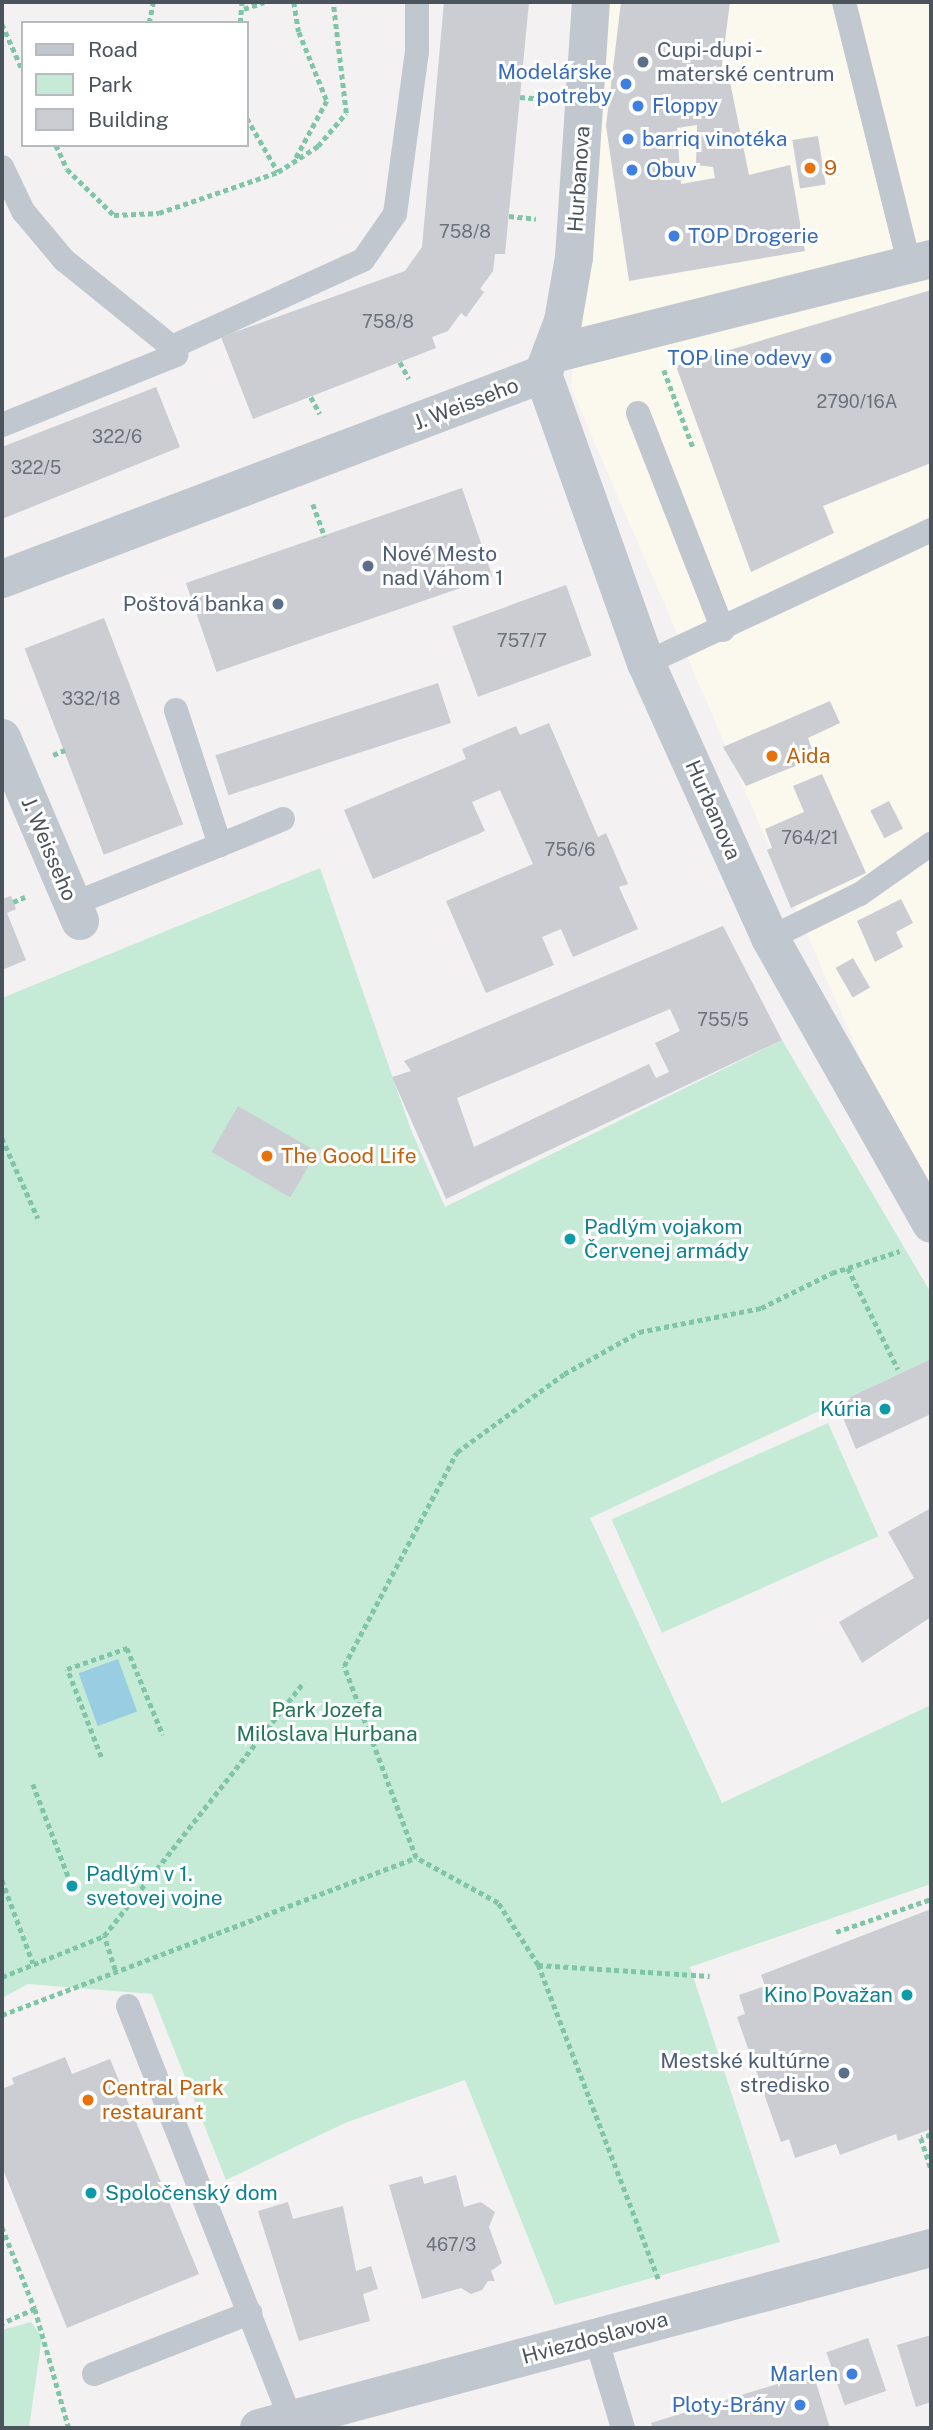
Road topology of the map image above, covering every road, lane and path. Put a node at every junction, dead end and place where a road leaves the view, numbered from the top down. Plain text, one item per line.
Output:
1 (153, 2) edge
2 (242, 2) edge
3 (264, 2) edge
4 (294, 2) edge
5 (333, 2) edge
6 (417, 2) edge
7 (592, 2) edge
8 (844, 2) edge
9 (244, 9) junction
10 (149, 21) edge
11 (241, 21) edge
12 (2, 24) edge
13 (21, 67) edge
14 (520, 97) dead end
15 (555, 100) dead end
16 (248, 120) edge
17 (57, 147) edge
18 (295, 161) junction
19 (2, 167) edge
20 (278, 172) junction
21 (509, 216) dead end
22 (544, 220) dead end
23 (920, 262) edge
24 (176, 355) dead end
25 (400, 362) dead end
26 (548, 364) junction
27 (411, 383) dead end
28 (311, 397) dead end
29 (638, 413) dead end
30 (322, 418) dead end
31 (2, 425) edge
32 (312, 500) dead end
33 (931, 530) edge
34 (325, 537) dead end
35 (2, 579) edge
36 (723, 630) junction
37 (646, 663) junction
38 (176, 710) dead end
39 (2, 738) edge
40 (284, 819) dead end
41 (931, 844) edge
42 (220, 845) junction
43 (77, 913) joint
44 (770, 937) junction
45 (2, 1139) edge
46 (38, 1218) dead end
47 (918, 1237) edge
48 (848, 1268) junction
49 (898, 1368) dead end
50 (304, 1682) dead end
51 (163, 1735) dead end
52 (101, 1757) dead end
53 (33, 1784) dead end
54 (416, 1858) junction
55 (2, 1880) edge
56 (72, 1886) dead end
57 (931, 1899) edge
58 (836, 1932) dead end
59 (104, 1936) junction
60 (33, 1964) junction
61 (538, 1965) junction
62 (114, 1969) junction
63 (710, 1976) dead end
64 (2, 1977) edge
65 (128, 2006) joint
66 (2, 2015) edge
67 (931, 2134) edge
68 (931, 2168) edge
69 (2, 2227) edge
70 (931, 2248) edge
71 (661, 2286) dead end
72 (35, 2309) junction
73 (250, 2313) junction
74 (2, 2323) edge
75 (596, 2338) junction
76 (94, 2374) dead end
77 (275, 2423) edge
78 (69, 2428) edge
79 (624, 2428) edge

1 - 10 path
2 - 9 path
3 - 9 path
4 - 18 path
5 - 18 path
6 - 19 lane
7 - 26 street, Hurbanova
8 - 23 lane
9 - 11 path
12 - 13 path
14 - 15 path
16 - 20 path
17 - 20 path
18 - 20 path
21 - 22 path
23 - 26 street, J. Weisseho
24 - 31 lane
25 - 27 path
26 - 35 street, J. Weisseho
26 - 37 street, Hurbanova
28 - 30 path
29 - 36 lane
32 - 34 path
33 - 36 lane
36 - 37 lane
37 - 44 street, Hurbanova
38 - 42 lane
39 - 43 street, J. Weisseho
40 - 42 lane
41 - 44 lane
42 - 43 lane
44 - 47 street, Hurbanova
45 - 46 path
47 - 48 path
48 - 49 path
48 - 54 path
50 - 59 path
51 - 52 path
53 - 56 path
54 - 61 path
54 - 62 path
55 - 60 path
57 - 58 path
59 - 60 path
59 - 62 path
60 - 64 path
61 - 63 path
61 - 71 path
62 - 65 path
62 - 66 path
65 - 73 lane
67 - 68 path
69 - 72 path
70 - 75 street, Hviezdoslavova
72 - 74 path
72 - 78 path
73 - 76 lane
73 - 77 lane
75 - 77 street, Hviezdoslavova
75 - 79 lane

